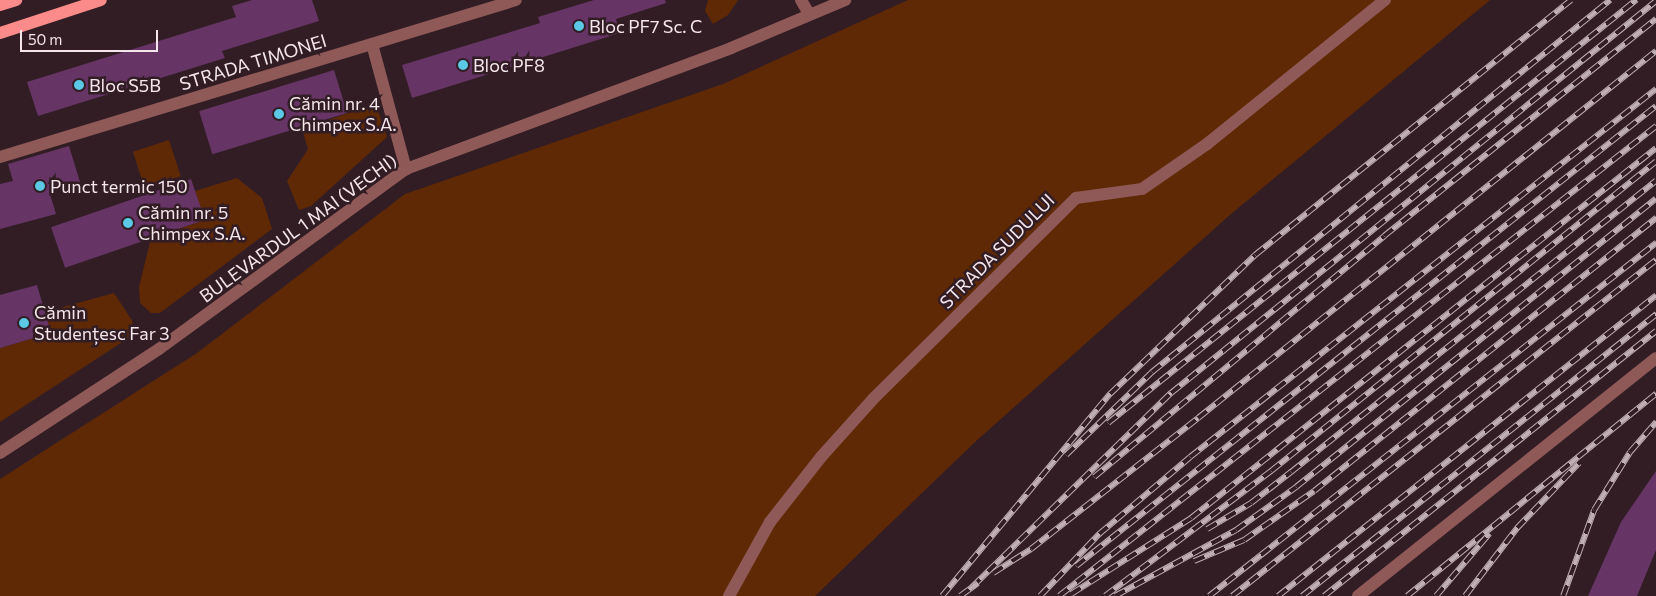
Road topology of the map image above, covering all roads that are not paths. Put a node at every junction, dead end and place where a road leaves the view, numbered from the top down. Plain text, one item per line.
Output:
1 (16, 0) edge
2 (101, 0) edge
3 (516, 0) edge
4 (801, 0) edge
5 (845, 0) edge
6 (1385, 0) edge
7 (0, 5) edge
8 (809, 14) junction
9 (0, 33) edge
10 (372, 44) junction
11 (0, 157) edge
12 (406, 169) junction
13 (1656, 358) edge
14 (0, 452) edge
15 (729, 596) edge
16 (1358, 596) edge

1 - 7 main road
2 - 9 main road
3 - 10 street, STRADA TIMONEI
4 - 8 street
5 - 8 street, BULEVARDUL 1 MAI (VECHI)
6 - 15 street, STRADA SUDULUI
8 - 12 street, BULEVARDUL 1 MAI (VECHI)
10 - 11 street, STRADA TIMONEI
10 - 12 street
12 - 14 street, BULEVARDUL 1 MAI (VECHI)
13 - 16 street

